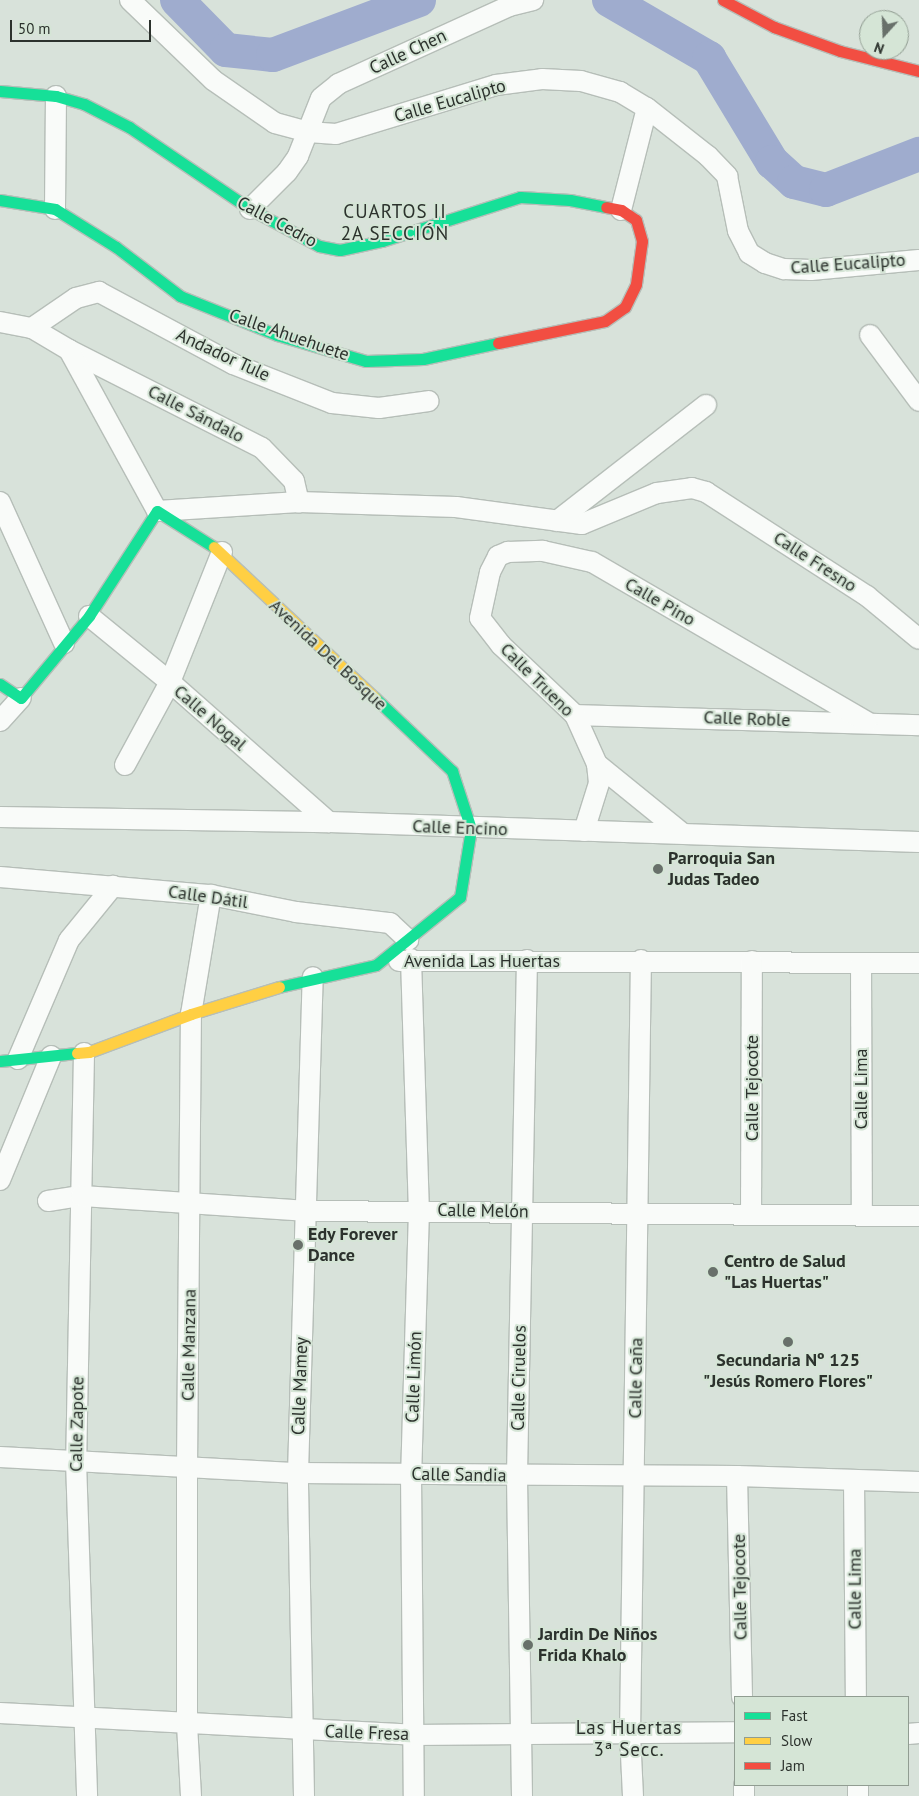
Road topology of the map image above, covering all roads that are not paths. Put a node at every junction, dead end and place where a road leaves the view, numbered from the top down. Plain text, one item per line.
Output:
1 (130, 0) edge
2 (533, 0) edge
3 (723, 0) edge
4 (919, 71) edge
5 (0, 92) edge
6 (56, 96) junction
7 (647, 108) junction
8 (308, 132) junction
9 (0, 200) edge
10 (55, 209) junction
11 (250, 209) junction
12 (620, 210) junction
13 (919, 260) edge
14 (0, 322) edge
15 (32, 328) junction
16 (870, 335) dead end
17 (69, 350) junction
18 (429, 401) dead end
19 (919, 401) edge
20 (706, 405) dead end
21 (0, 502) edge
22 (299, 502) junction
23 (157, 511) junction
24 (557, 521) junction
25 (222, 552) junction
26 (89, 616) junction
27 (480, 618) joint
28 (919, 639) edge
29 (64, 644) junction
30 (170, 682) junction
31 (0, 684) edge
32 (20, 698) junction
33 (575, 714) junction
34 (0, 721) edge
35 (867, 722) junction
36 (919, 725) edge
37 (597, 764) junction
38 (125, 765) dead end
39 (0, 817) edge
40 (330, 822) junction
41 (471, 829) junction
42 (584, 831) junction
43 (682, 833) junction
44 (919, 842) edge
45 (0, 877) edge
46 (113, 886) junction
47 (211, 895) junction
48 (409, 949) junction
49 (527, 960) junction
50 (641, 960) junction
51 (752, 961) junction
52 (861, 963) junction
53 (919, 963) edge
54 (376, 965) joint
55 (313, 977) junction
56 (191, 1014) junction
57 (84, 1053) junction
58 (51, 1056) junction
59 (9, 1060) edge
60 (0, 1180) edge
61 (81, 1196) junction
62 (48, 1201) dead end
63 (191, 1203) junction
64 (419, 1210) junction
65 (306, 1211) junction
66 (522, 1211) junction
67 (639, 1213) junction
68 (751, 1214) junction
69 (862, 1214) junction
70 (919, 1216) edge
71 (0, 1457) edge
72 (76, 1461) junction
73 (187, 1467) junction
74 (298, 1473) junction
75 (411, 1474) junction
76 (634, 1475) junction
77 (517, 1476) junction
78 (737, 1476) junction
79 (854, 1480) junction
80 (919, 1482) edge
81 (742, 1696) edge
82 (856, 1696) edge
83 (0, 1713) edge
84 (83, 1718) junction
85 (187, 1725) junction
86 (302, 1731) junction
87 (734, 1732) edge
88 (630, 1734) junction
89 (413, 1735) junction
90 (520, 1736) junction
91 (87, 1796) edge
92 (191, 1796) edge
93 (304, 1796) edge
94 (414, 1796) edge
95 (522, 1796) edge
96 (632, 1796) edge

1 - 8 street, Calle Eucalipto
2 - 8 street, Calle Chen
3 - 4 street
5 - 6 street, Calle Cedro
6 - 10 street
6 - 11 street, Calle Cedro
7 - 8 street, Calle Eucalipto
7 - 12 street
7 - 13 street, Calle Eucalipto
8 - 11 street, Calle Chen
9 - 10 street, Calle Ahuehuete
10 - 12 street, Calle Ahuehuete
11 - 12 street, Calle Cedro
14 - 15 street
15 - 17 street, Calle Sándalo
15 - 18 street, Andador Tule
16 - 19 street
17 - 22 street, Calle Sándalo
17 - 23 street, Avenida Del Bosque
20 - 24 street
21 - 29 street
22 - 23 street
22 - 24 street
23 - 25 street, Avenida Del Bosque
23 - 26 street
24 - 28 street, Calle Fresno
25 - 30 street
25 - 41 street, Avenida Del Bosque
26 - 29 street
26 - 30 street, Calle Nogal
27 - 33 street, Calle Trueno
27 - 35 street, Calle Pino
29 - 32 street
30 - 38 street
30 - 40 street, Calle Nogal
31 - 32 street
32 - 34 street
33 - 35 street, Calle Roble
33 - 37 street, Calle Trueno
35 - 36 street, Calle Roble
37 - 42 street, Calle Trueno
37 - 43 street
39 - 40 street, Calle Encino
40 - 41 street, Calle Encino
41 - 42 street, Calle Encino
41 - 48 street, Avenida Del Bosque
42 - 43 street, Calle Encino
43 - 44 street, Calle Encino
45 - 46 street, Calle Dátil
46 - 47 street, Calle Dátil
46 - 59 street
47 - 48 street, Calle Dátil
47 - 56 street, Calle Manzana
48 - 49 street, Avenida Las Huertas
48 - 54 street, Avenida Las Huertas
48 - 64 street, Calle Limón
49 - 50 street, Avenida Las Huertas
49 - 66 street, Calle Ciruelos
50 - 51 street, Avenida Las Huertas
50 - 67 street, Calle Caña
51 - 52 street, Avenida Las Huertas
51 - 68 street, Calle Tejocote
52 - 53 street, Avenida Las Huertas
52 - 69 street, Calle Lima
54 - 55 street, Avenida Las Huertas
55 - 56 street, Avenida Las Huertas
55 - 65 street, Calle Mamey
56 - 57 street, Avenida Las Huertas
56 - 63 street, Calle Manzana
57 - 58 street, Avenida Las Huertas
57 - 61 street, Calle Zapote
58 - 59 street, Avenida Las Huertas
58 - 60 street
61 - 62 street, Calle Melón
61 - 63 street, Calle Melón
61 - 72 street, Calle Zapote
63 - 65 street, Calle Melón
63 - 73 street, Calle Manzana
64 - 65 street, Calle Melón
64 - 66 street, Calle Melón
64 - 75 street, Calle Limón
65 - 74 street, Calle Mamey
66 - 67 street, Calle Melón
66 - 77 street, Calle Ciruelos
67 - 68 street, Calle Melón
67 - 76 street, Calle Caña
68 - 69 street, Calle Melón
69 - 70 street, Calle Melón
71 - 72 street, Calle Sandia
72 - 73 street, Calle Sandia
72 - 84 street, Calle Zapote
73 - 74 street, Calle Sandia
73 - 85 street, Calle Manzana
74 - 75 street, Calle Sandia
74 - 86 street, Calle Mamey
75 - 77 street, Calle Sandia
75 - 89 street, Calle Limón
76 - 77 street, Calle Sandia
76 - 78 street, Calle Sandia
76 - 88 street, Calle Caña
77 - 90 street, Calle Ciruelos
78 - 79 street, Calle Sandia
78 - 81 street, Calle Tejocote
79 - 80 street, Calle Sandia
79 - 82 street, Calle Lima
83 - 84 street, Calle Fresa
84 - 85 street, Calle Fresa
84 - 91 street, Calle Zapote
85 - 86 street, Calle Fresa
85 - 92 street, Calle Manzana
86 - 89 street, Calle Fresa
86 - 93 street, Calle Mamey
87 - 88 street, Calle Fresa
88 - 90 street, Calle Fresa
88 - 96 street, Calle Caña
89 - 90 street, Calle Fresa
89 - 94 street, Calle Limón
90 - 95 street, Calle Ciruelos

